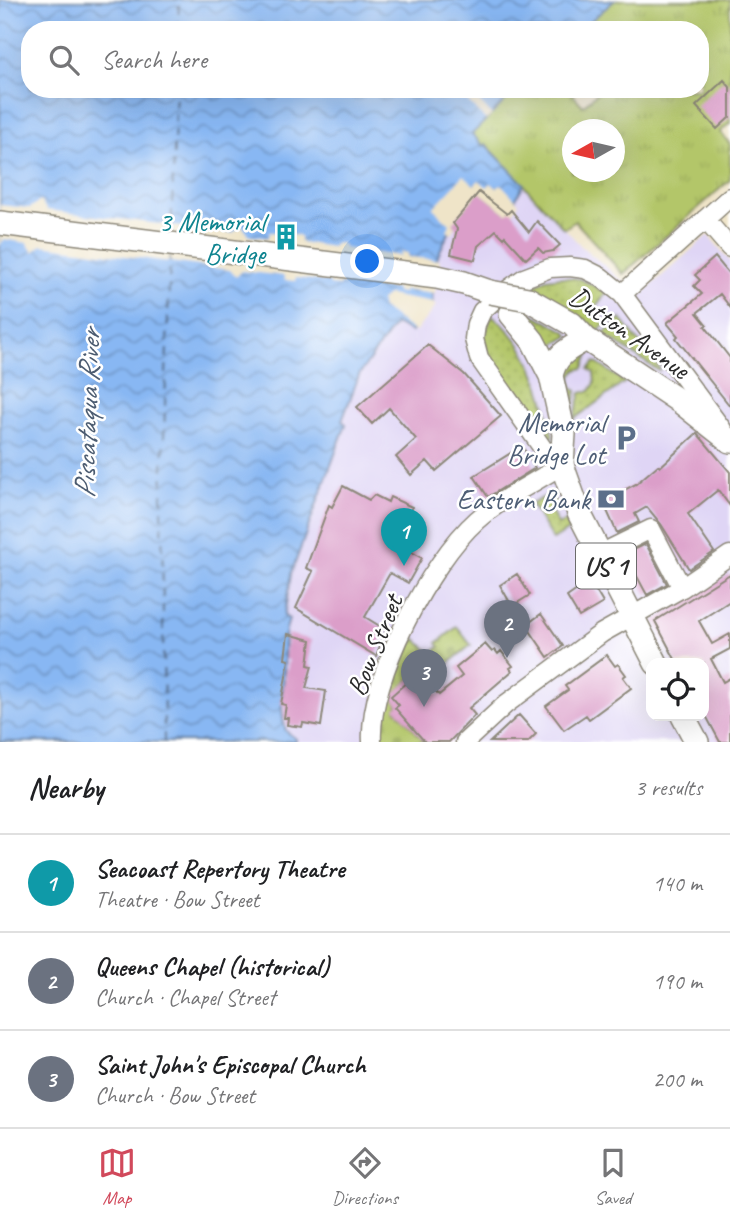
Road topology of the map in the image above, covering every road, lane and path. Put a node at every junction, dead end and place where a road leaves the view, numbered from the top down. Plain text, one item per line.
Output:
1 (730, 197) edge
2 (705, 219) junction
3 (0, 223) edge
4 (730, 248) edge
5 (622, 294) junction
6 (486, 302) junction
7 (519, 306) junction
8 (586, 339) junction
9 (551, 376) junction
10 (730, 441) edge
11 (562, 465) junction
12 (600, 554) junction
13 (730, 555) edge
14 (682, 588) junction
15 (632, 616) junction
16 (653, 658) edge
17 (686, 721) edge
18 (372, 742) edge
19 (466, 742) edge
20 (697, 742) edge

1 - 2 street
2 - 4 street
2 - 5 street
3 - 6 main road, Dutton Avenue
5 - 6 street
5 - 10 street
6 - 7 main road, Dutton Avenue, bridge
6 - 11 street
7 - 8 main road, Dutton Avenue
7 - 9 main road, US 1
8 - 9 main road
8 - 10 main road, Dutton Avenue
9 - 11 main road, US 1
11 - 12 main road, US 1
11 - 18 street, Bow Street
12 - 14 street
12 - 15 main road, US 1
13 - 14 street
14 - 15 street
15 - 16 main road, US 1
15 - 19 street
17 - 20 main road

